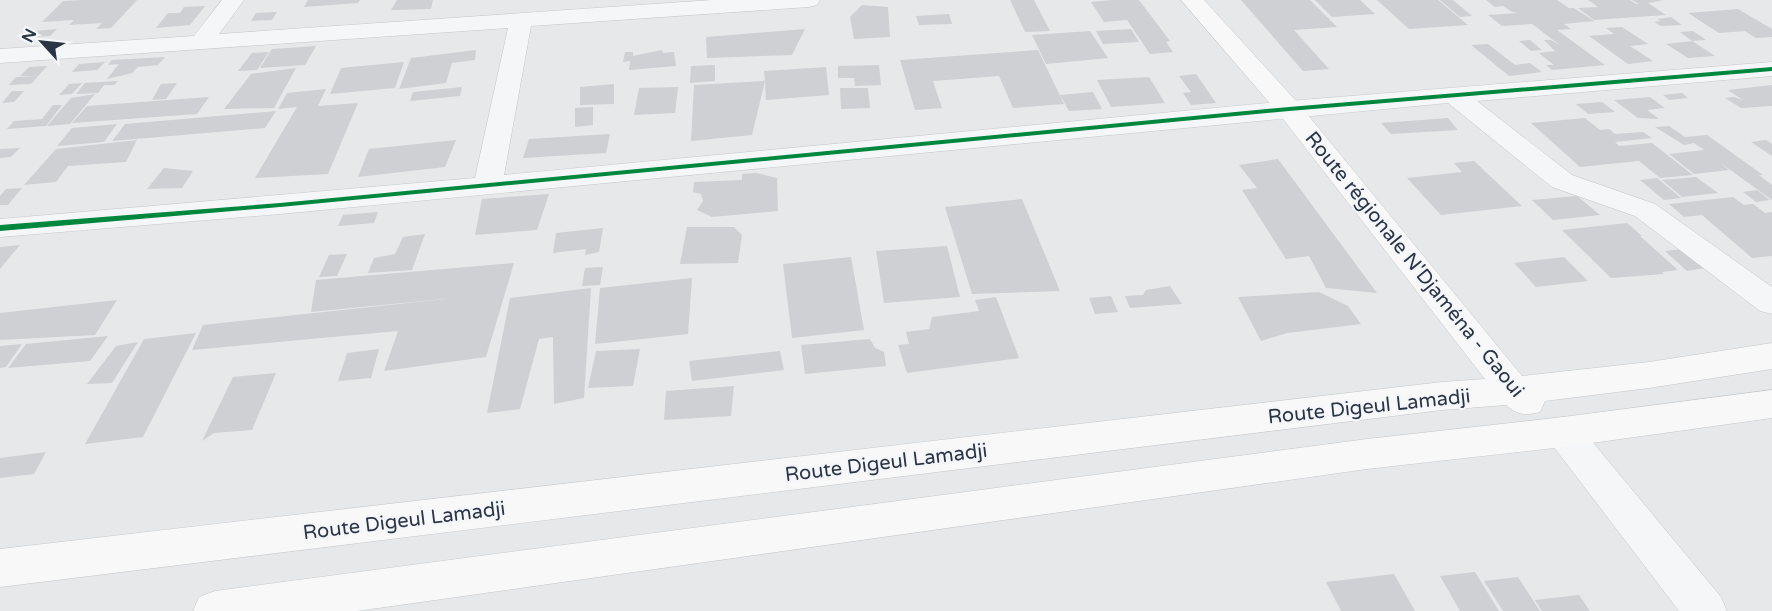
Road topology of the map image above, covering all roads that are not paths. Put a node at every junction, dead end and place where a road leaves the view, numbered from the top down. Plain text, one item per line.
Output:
1 (233, 0) edge
2 (809, 0) edge
3 (1192, 0) edge
4 (713, 4) edge
5 (521, 21) junction
6 (200, 43) junction
7 (0, 56) edge
8 (1772, 69) edge
9 (1456, 97) junction
10 (1289, 109) junction
11 (488, 185) junction
12 (0, 228) edge
13 (1772, 303) edge
14 (1772, 356) edge
15 (1514, 391) junction
16 (1772, 405) edge
17 (1563, 432) junction
18 (0, 568) edge
19 (215, 611) edge
20 (1705, 611) edge

1 - 6 street
2 - 4 street
3 - 10 main road, Route régionale N'Djaména - Gaoui
4 - 5 street
5 - 6 street
5 - 11 street
6 - 7 street
8 - 9 street
9 - 10 street
9 - 13 street
10 - 11 street
10 - 15 main road, Route régionale N'Djaména - Gaoui
11 - 12 street
14 - 15 main road, Route Digeul Lamadji
15 - 17 main road, Route régionale N'Djaména - Gaoui
15 - 18 main road, Route Digeul Lamadji
16 - 17 main road
17 - 19 main road
17 - 20 street, Route régionale N'Djaména - Gaoui

